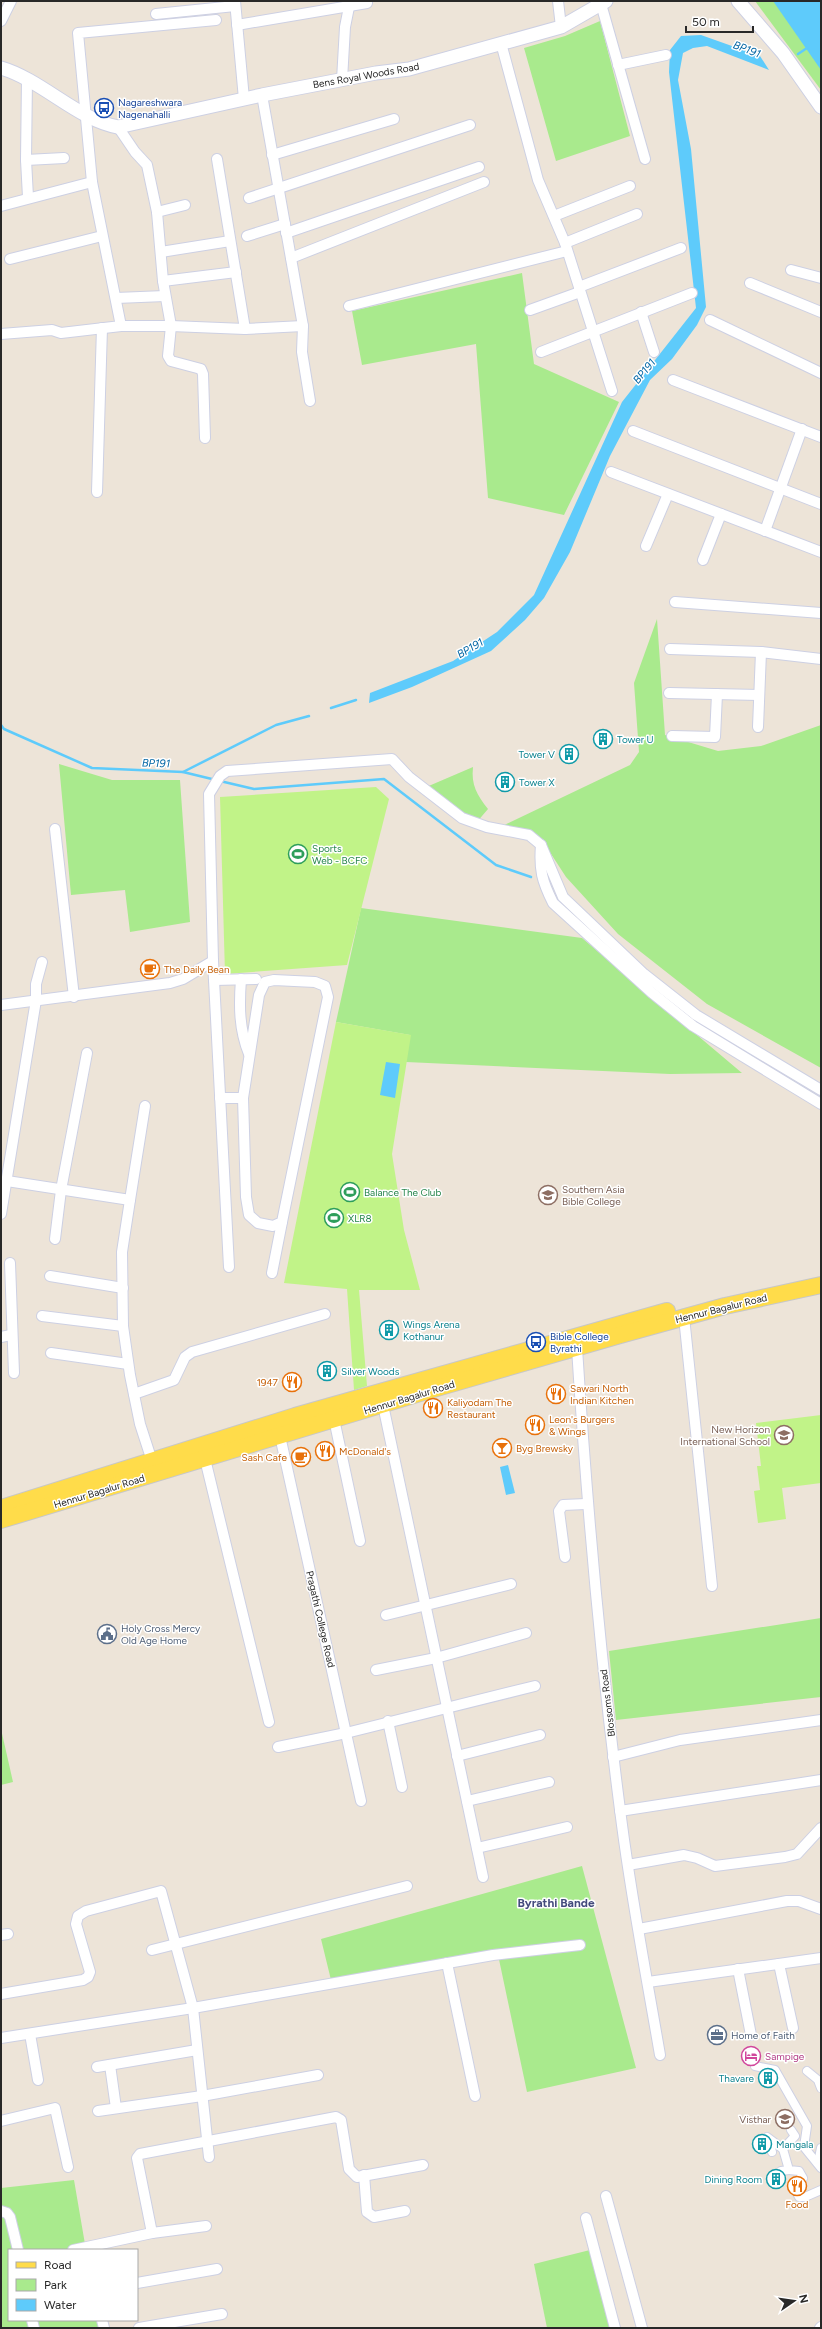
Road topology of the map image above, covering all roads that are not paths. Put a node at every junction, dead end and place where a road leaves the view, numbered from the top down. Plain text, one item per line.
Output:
1 (11, 1) edge
2 (558, 1) edge
3 (738, 1) edge
4 (235, 3) edge
5 (367, 3) dead end
6 (604, 3) edge
7 (349, 7) junction
8 (156, 14) dead end
9 (216, 20) dead end
10 (1, 21) edge
11 (237, 25) junction
12 (561, 27) junction
13 (500, 43) junction
14 (666, 55) dead end
15 (618, 65) junction
16 (1, 68) edge
17 (28, 78) junction
18 (342, 80) junction
19 (262, 95) junction
20 (244, 99) junction
21 (821, 107) edge
22 (86, 114) junction
23 (394, 119) dead end
24 (470, 125) dead end
25 (118, 127) junction
26 (272, 155) junction
27 (64, 158) dead end
28 (217, 159) dead end
29 (645, 159) dead end
30 (26, 160) junction
31 (479, 167) dead end
32 (92, 182) junction
33 (484, 182) dead end
34 (630, 186) dead end
35 (278, 187) junction
36 (28, 197) junction
37 (248, 198) dead end
38 (1, 206) edge
39 (185, 206) dead end
40 (157, 212) junction
41 (637, 214) dead end
42 (554, 216) junction
43 (285, 229) junction
44 (102, 236) junction
45 (247, 236) dead end
46 (230, 241) junction
47 (566, 247) junction
48 (681, 248) dead end
49 (161, 252) junction
50 (291, 258) junction
51 (10, 259) dead end
52 (791, 270) dead end
53 (236, 272) junction
54 (821, 278) edge
55 (163, 281) junction
56 (750, 284) dead end
57 (579, 289) junction
58 (692, 293) dead end
59 (165, 296) junction
60 (116, 298) junction
61 (349, 306) dead end
62 (530, 310) dead end
63 (641, 312) junction
64 (821, 312) edge
65 (710, 320) dead end
66 (121, 326) junction
67 (171, 326) junction
68 (303, 326) junction
69 (102, 328) junction
70 (245, 329) junction
71 (593, 333) junction
72 (1, 334) edge
73 (541, 352) dead end
74 (654, 352) dead end
75 (821, 373) edge
76 (673, 380) dead end
77 (612, 391) dead end
78 (310, 401) dead end
79 (802, 429) junction
80 (632, 431) dead end
81 (205, 438) dead end
82 (821, 438) edge
83 (611, 472) dead end
84 (782, 490) junction
85 (97, 492) dead end
86 (668, 494) junction
87 (821, 504) edge
88 (721, 514) junction
89 (765, 531) junction
90 (646, 546) dead end
91 (821, 552) edge
92 (703, 560) dead end
93 (675, 602) dead end
94 (821, 613) edge
95 (670, 649) dead end
96 (761, 652) junction
97 (821, 659) edge
98 (669, 693) dead end
99 (717, 694) junction
100 (759, 695) junction
101 (758, 727) dead end
102 (672, 736) dead end
103 (55, 829) dead end
104 (541, 845) junction
105 (213, 960) junction
106 (42, 962) dead end
107 (241, 979) junction
108 (256, 979) dead end
109 (214, 980) junction
110 (74, 997) junction
111 (36, 1000) junction
112 (1, 1005) edge
113 (87, 1053) dead end
114 (249, 1054) junction
115 (798, 1076) junction
116 (791, 1086) junction
117 (821, 1090) edge
118 (220, 1098) junction
119 (242, 1098) junction
120 (821, 1104) edge
121 (145, 1106) dead end
122 (7, 1181) junction
123 (62, 1190) junction
124 (130, 1200) junction
125 (1, 1214) edge
126 (282, 1222) junction
127 (55, 1239) dead end
128 (10, 1263) dead end
129 (229, 1267) dead end
130 (272, 1273) dead end
131 (821, 1274) edge
132 (50, 1276) dead end
133 (821, 1285) edge
134 (123, 1288) junction
135 (325, 1314) dead end
136 (42, 1316) dead end
137 (684, 1317) junction
138 (123, 1326) junction
139 (607, 1333) junction
140 (12, 1335) junction
141 (1, 1337) edge
142 (578, 1348) junction
143 (51, 1353) dead end
144 (128, 1364) junction
145 (14, 1373) dead end
146 (134, 1394) junction
147 (383, 1405) junction
148 (334, 1419) junction
149 (280, 1436) junction
150 (205, 1459) junction
151 (152, 1461) junction
152 (586, 1504) junction
153 (1, 1508) edge
154 (1, 1520) edge
155 (360, 1541) dead end
156 (565, 1557) dead end
157 (511, 1584) dead end
158 (712, 1586) dead end
159 (425, 1605) junction
160 (386, 1615) dead end
161 (526, 1634) dead end
162 (436, 1658) junction
163 (376, 1670) dead end
164 (535, 1686) dead end
165 (447, 1707) junction
166 (821, 1720) edge
167 (388, 1721) junction
168 (269, 1722) dead end
169 (346, 1733) junction
170 (540, 1735) dead end
171 (278, 1747) dead end
172 (458, 1756) junction
173 (613, 1757) junction
174 (821, 1780) edge
175 (549, 1782) dead end
176 (402, 1787) dead end
177 (362, 1801) dead end
178 (467, 1801) junction
179 (620, 1811) junction
180 (566, 1827) dead end
181 (821, 1828) edge
182 (477, 1848) junction
183 (628, 1865) junction
184 (483, 1877) dead end
185 (407, 1886) dead end
186 (821, 1909) edge
187 (639, 1929) junction
188 (176, 1944) junction
189 (580, 1945) dead end
190 (152, 1950) dead end
191 (821, 1958) edge
192 (447, 1963) junction
193 (779, 1964) junction
194 (738, 1969) junction
195 (648, 1982) junction
196 (1, 1994) edge
197 (192, 2008) junction
198 (793, 2028) dead end
199 (30, 2034) junction
200 (751, 2035) dead end
201 (1, 2038) edge
202 (197, 2050) junction
203 (660, 2055) dead end
204 (110, 2065) junction
205 (755, 2066) dead end
206 (97, 2068) dead end
207 (807, 2071) dead end
208 (318, 2075) dead end
209 (38, 2080) dead end
210 (821, 2088) edge
211 (202, 2096) junction
212 (475, 2096) dead end
213 (116, 2108) junction
214 (98, 2110) dead end
215 (1, 2121) edge
216 (791, 2130) dead end
217 (207, 2141) junction
218 (770, 2144) dead end
219 (821, 2148) edge
220 (784, 2149) junction
221 (209, 2157) dead end
222 (423, 2165) dead end
223 (819, 2166) edge
224 (68, 2167) dead end
225 (364, 2176) junction
226 (803, 2178) dead end
227 (821, 2190) edge
228 (797, 2193) dead end
229 (606, 2196) dead end
230 (1, 2211) edge
231 (404, 2211) dead end
232 (586, 2218) dead end
233 (206, 2226) dead end
234 (152, 2233) junction
235 (18, 2249) edge
236 (87, 2249) edge
237 (217, 2269) dead end
238 (138, 2283) edge
239 (222, 2314) dead end
240 (139, 2328) edge
241 (615, 2328) edge
242 (642, 2328) edge

1 - 10 street
2 - 12 street
3 - 21 street
4 - 8 street
4 - 11 street
5 - 7 street
6 - 12 street, Bens Royal Woods Road
6 - 15 street
7 - 11 street
7 - 18 street
9 - 22 street
11 - 20 street
12 - 13 street, Bens Royal Woods Road
13 - 18 street, Bens Royal Woods Road
13 - 42 street
14 - 15 street
15 - 29 street
16 - 17 street
17 - 22 street
17 - 30 street
18 - 19 street, Bens Royal Woods Road
19 - 20 street, Bens Royal Woods Road
19 - 26 street
20 - 25 street, Bens Royal Woods Road
22 - 25 street
22 - 32 street
23 - 26 street
24 - 35 street
25 - 40 street
26 - 35 street
27 - 30 street
28 - 46 street
30 - 36 street
31 - 43 street
32 - 36 street
32 - 44 street
33 - 50 street
34 - 42 street
35 - 37 street
35 - 43 street
36 - 38 street
39 - 40 street
40 - 49 street
41 - 47 street
42 - 47 street
43 - 45 street
43 - 50 street
44 - 51 street
44 - 60 street
46 - 49 street
46 - 53 street
47 - 57 street
47 - 61 street
48 - 57 street
49 - 55 street
50 - 68 street
52 - 54 street
53 - 55 street
53 - 70 street
55 - 59 street
56 - 64 street
57 - 62 street
57 - 71 street
58 - 63 street
59 - 60 street
59 - 67 street
60 - 66 street
63 - 71 street
63 - 74 street
65 - 75 street
66 - 67 street
66 - 69 street
67 - 70 street
67 - 81 street
68 - 70 street
68 - 78 street
69 - 72 street
69 - 85 street
71 - 73 street
71 - 77 street
76 - 79 street
79 - 82 street
79 - 84 street
80 - 84 street
83 - 86 street
84 - 87 street
84 - 89 street
86 - 88 street
86 - 90 street
88 - 89 street
88 - 92 street
89 - 91 street
93 - 94 street
95 - 96 street
96 - 97 street
96 - 100 street
98 - 99 street
99 - 100 street
99 - 102 street
100 - 101 street
103 - 110 street
104 - 105 street
104 - 115 street
104 - 116 street
105 - 109 street
105 - 110 street
106 - 111 street
107 - 108 street
107 - 109 street
107 - 114 street
109 - 118 street
110 - 111 street
111 - 112 street
111 - 122 street
113 - 123 street
114 - 119 street
114 - 126 street
115 - 116 street
115 - 117 street
116 - 120 street
118 - 119 street
118 - 129 street
119 - 126 street
121 - 124 street
122 - 123 street
122 - 125 street
123 - 124 street
123 - 127 street
124 - 134 street
126 - 130 street
128 - 140 street
131 - 139 main road, Hennur Bagalur Road
132 - 134 street
133 - 137 main road, Hennur Bagalur Road
134 - 138 street
135 - 146 street
136 - 138 street
137 - 139 main road, Hennur Bagalur Road
137 - 158 street
138 - 144 street
139 - 142 main road, Hennur Bagalur Road
139 - 151 main road, Hennur Bagalur Road
140 - 141 street
140 - 145 street
142 - 147 main road, Hennur Bagalur Road
142 - 152 street, Blossoms Road
143 - 144 street
144 - 146 street
146 - 151 street
147 - 148 main road, Hennur Bagalur Road
147 - 159 street
148 - 149 main road, Hennur Bagalur Road
148 - 155 street
149 - 150 main road, Hennur Bagalur Road
149 - 169 street, Pragathi College Road
150 - 154 main road, Hennur Bagalur Road
150 - 168 street
151 - 153 main road, Hennur Bagalur Road
152 - 156 street
152 - 173 street, Blossoms Road
157 - 159 street
159 - 160 street
159 - 162 street
161 - 162 street
162 - 163 street
162 - 165 street
164 - 165 street
165 - 167 street
165 - 172 street
166 - 173 street
167 - 169 street
167 - 176 street
169 - 171 street
169 - 177 street, Pragathi College Road
170 - 172 street
172 - 178 street
173 - 179 street, Blossoms Road
174 - 179 street
175 - 178 street
178 - 182 street
179 - 183 street, Blossoms Road
180 - 182 street
181 - 183 street
182 - 184 street
183 - 187 street, Blossoms Road
185 - 188 street
186 - 187 street
187 - 195 street, Blossoms Road
188 - 190 street
188 - 196 street
188 - 197 street
189 - 192 street
191 - 193 street
192 - 197 street
192 - 212 street
193 - 194 street
193 - 198 street
194 - 195 street
194 - 200 street
195 - 203 street, Blossoms Road
197 - 199 street
197 - 202 street
199 - 201 street
199 - 209 street
202 - 204 street
202 - 211 street
204 - 206 street
204 - 213 street
205 - 223 street
207 - 210 street
208 - 211 street
211 - 213 street
211 - 217 street
213 - 214 street
215 - 224 street
216 - 220 street
217 - 221 street
217 - 225 street
217 - 234 street
218 - 220 street
219 - 223 street
220 - 226 street
222 - 225 street
225 - 231 street
227 - 228 street
229 - 242 street
230 - 235 street
232 - 241 street
233 - 234 street
234 - 236 street
237 - 238 street
239 - 240 street

